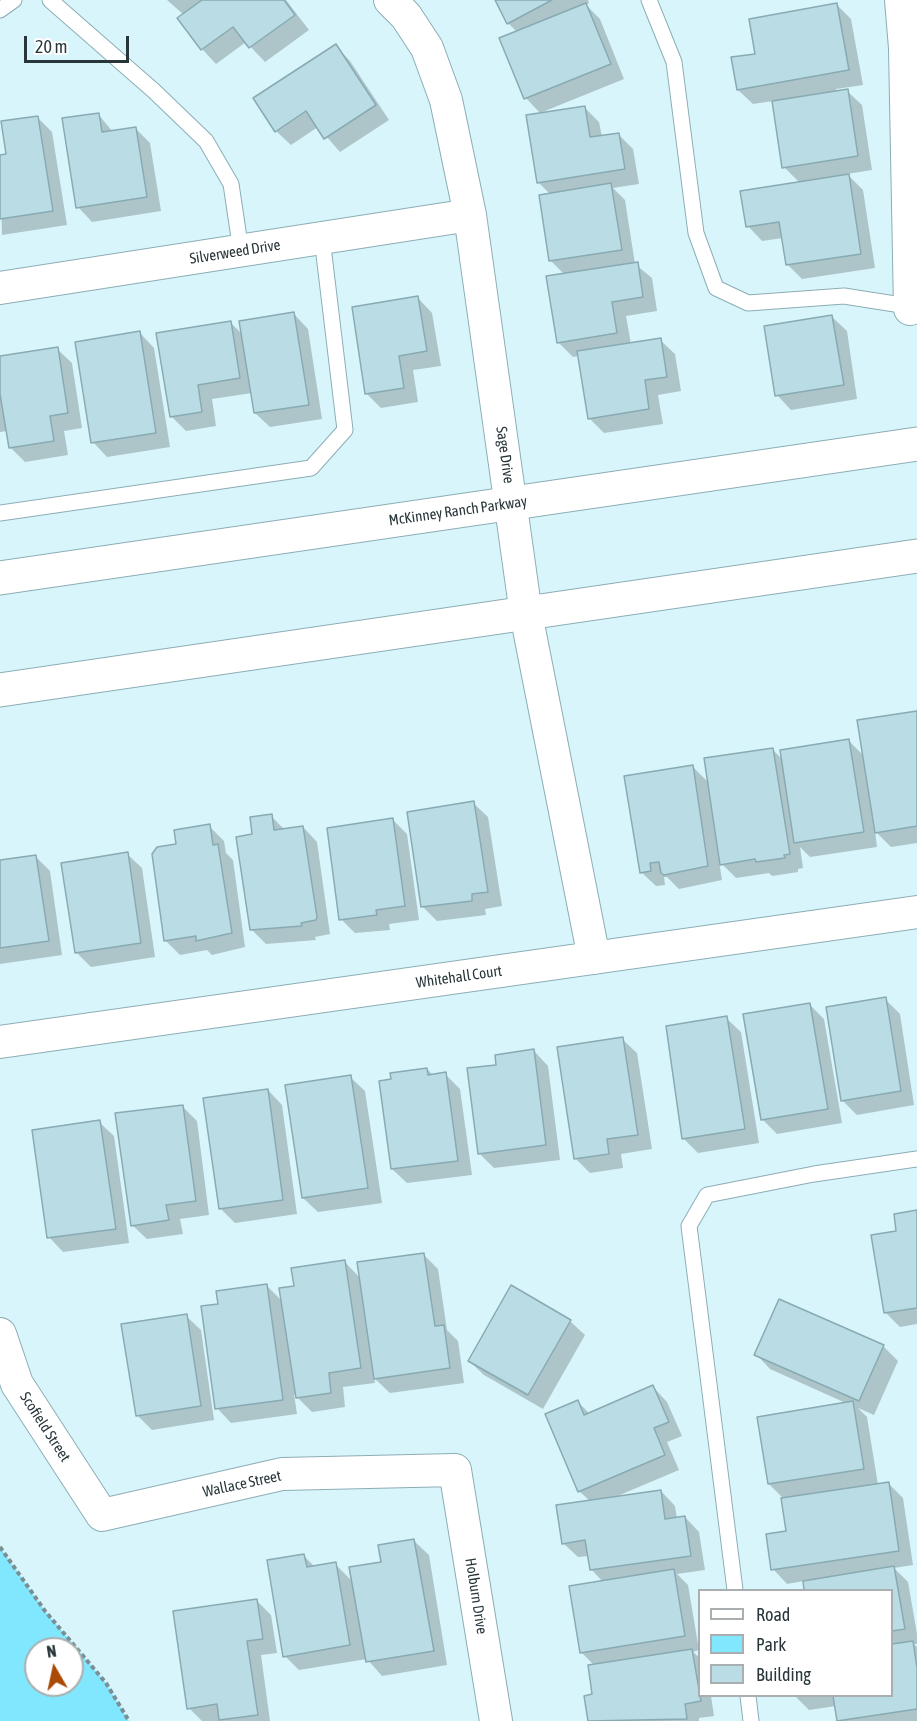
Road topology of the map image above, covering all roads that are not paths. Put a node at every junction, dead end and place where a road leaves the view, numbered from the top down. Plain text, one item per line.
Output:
1 (14, 0) edge
2 (50, 0) edge
3 (390, 0) edge
4 (649, 0) edge
5 (901, 0) edge
6 (0, 9) edge
7 (470, 215) junction
8 (322, 238) junction
9 (241, 251) junction
10 (0, 288) edge
11 (914, 307) edge
12 (917, 444) edge
13 (512, 503) junction
14 (0, 513) edge
15 (917, 556) edge
16 (0, 578) edge
17 (526, 614) junction
18 (0, 690) edge
19 (917, 912) edge
20 (594, 958) junction
21 (0, 1042) edge
22 (917, 1159) edge
23 (0, 1334) edge
24 (455, 1470) joint
25 (102, 1515) joint
26 (735, 1589) edge
27 (748, 1697) edge
28 (496, 1721) edge
29 (751, 1721) edge

1 - 6 lane
2 - 9 lane
3 - 7 street, Sage Drive
4 - 11 lane
5 - 11 street
7 - 8 street, Silverweed Drive
7 - 13 street, Sage Drive
8 - 9 street, Silverweed Drive
8 - 14 lane
9 - 10 street, Silverweed Drive
12 - 13 main road, McKinney Ranch Parkway
13 - 16 main road, McKinney Ranch Parkway
13 - 17 street, Sage Drive
15 - 17 main road
17 - 18 main road
17 - 20 street, Sage Drive
19 - 20 street, Whitehall Court
20 - 21 street, Whitehall Court
22 - 26 lane
23 - 25 street, Scofield Street
24 - 25 street, Wallace Street
24 - 28 street, Holburn Drive
27 - 29 lane

